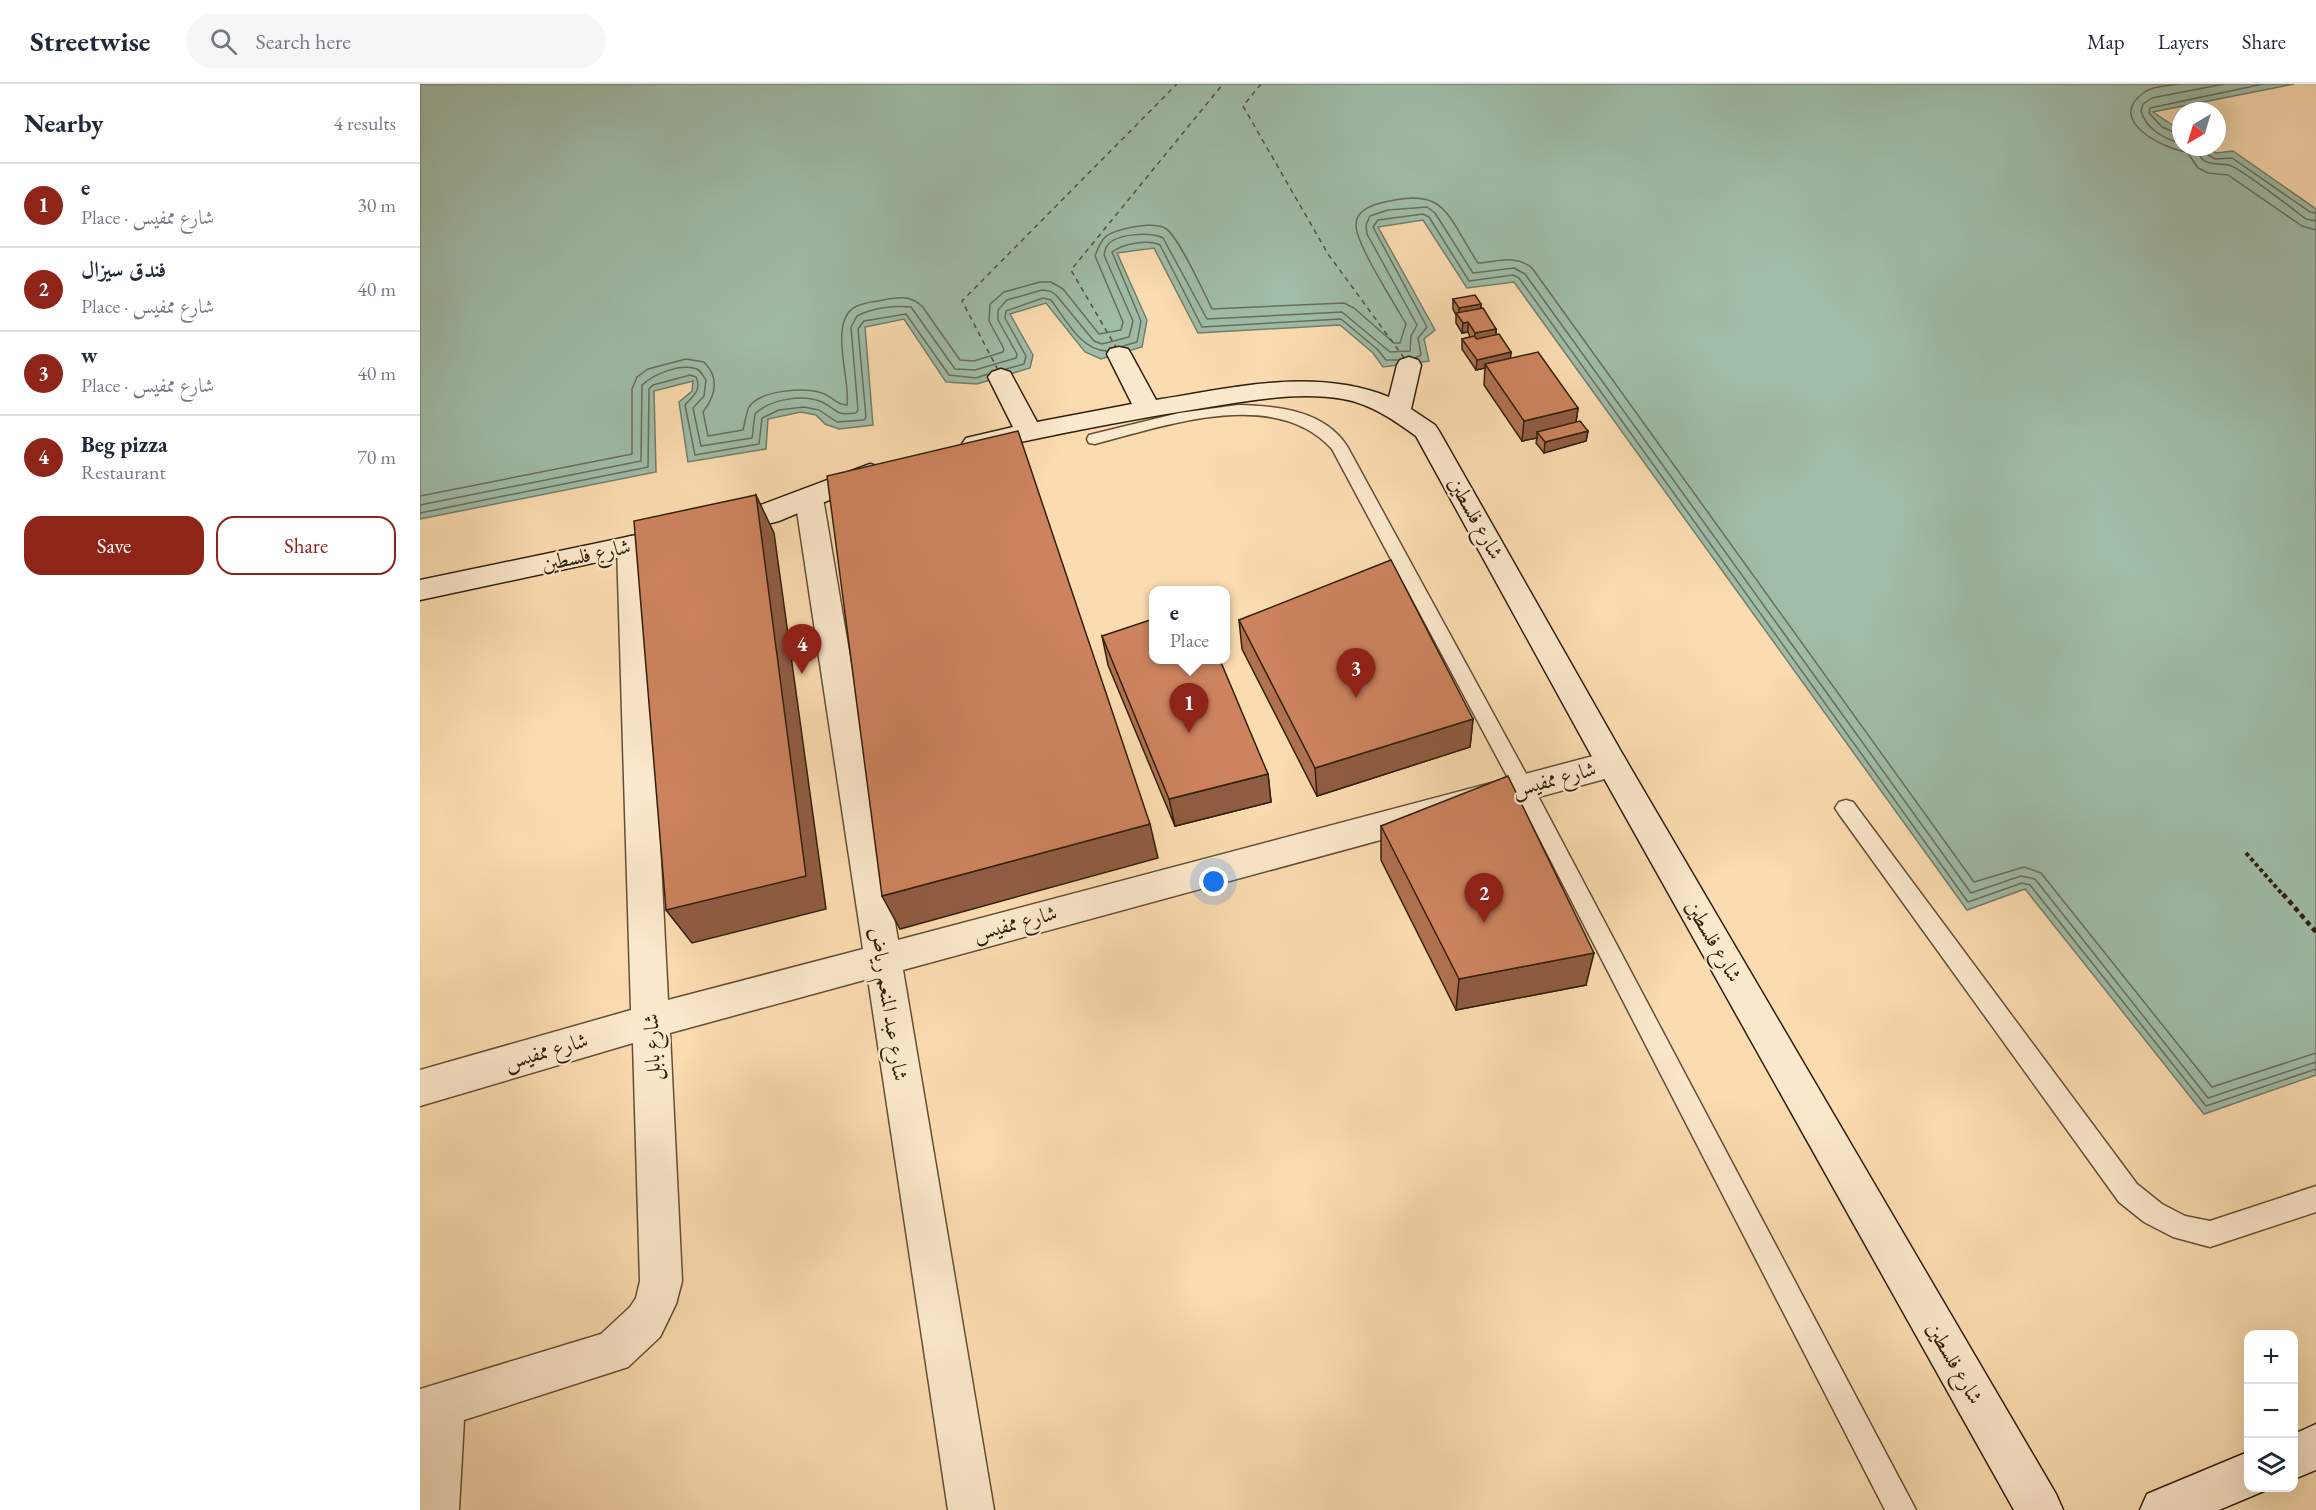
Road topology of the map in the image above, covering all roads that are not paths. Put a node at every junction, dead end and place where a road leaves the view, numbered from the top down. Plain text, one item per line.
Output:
1 (1119, 354) dead end
2 (1409, 365) dead end
3 (1001, 377) dead end
4 (1398, 410) junction
5 (1151, 416) junction
6 (1029, 432) junction
7 (1095, 439) dead end
8 (943, 452) edge
9 (902, 463) edge
10 (808, 498) junction
11 (631, 546) junction
12 (420, 590) edge
13 (1612, 764) junction
14 (1523, 787) junction
15 (1846, 808) dead end
16 (882, 959) junction
17 (652, 1021) junction
18 (420, 1088) edge
19 (2316, 1198) edge
20 (431, 1408) edge
21 (2316, 1447) edge
22 (2298, 1454) edge
23 (2244, 1477) edge
24 (436, 1510) edge
25 (971, 1510) edge
26 (1901, 1510) edge
27 (2040, 1510) edge
28 (2163, 1510) edge

1 - 5 street
2 - 4 street
3 - 6 street
4 - 5 street, شارع فلسطين
4 - 13 street, شارع فلسطين
5 - 6 street, شارع فلسطين
5 - 7 lane
5 - 14 lane
6 - 8 street, شارع فلسطين
9 - 10 street, شارع فلسطين
10 - 11 street, شارع فلسطين
10 - 16 street, شارع عبد المنعم رياض
11 - 12 street, شارع فلسطين
11 - 17 street, شارع بابل
13 - 14 street, شارع ممفيس
13 - 27 street, شارع فلسطين
14 - 16 street, شارع ممفيس
14 - 26 lane
15 - 19 lane
16 - 17 street, شارع ممفيس
16 - 25 street, شارع عبد المنعم رياض
17 - 18 street, شارع ممفيس
17 - 20 street, شارع بابل
20 - 24 street, شارع بابل
21 - 22 street
23 - 28 street

